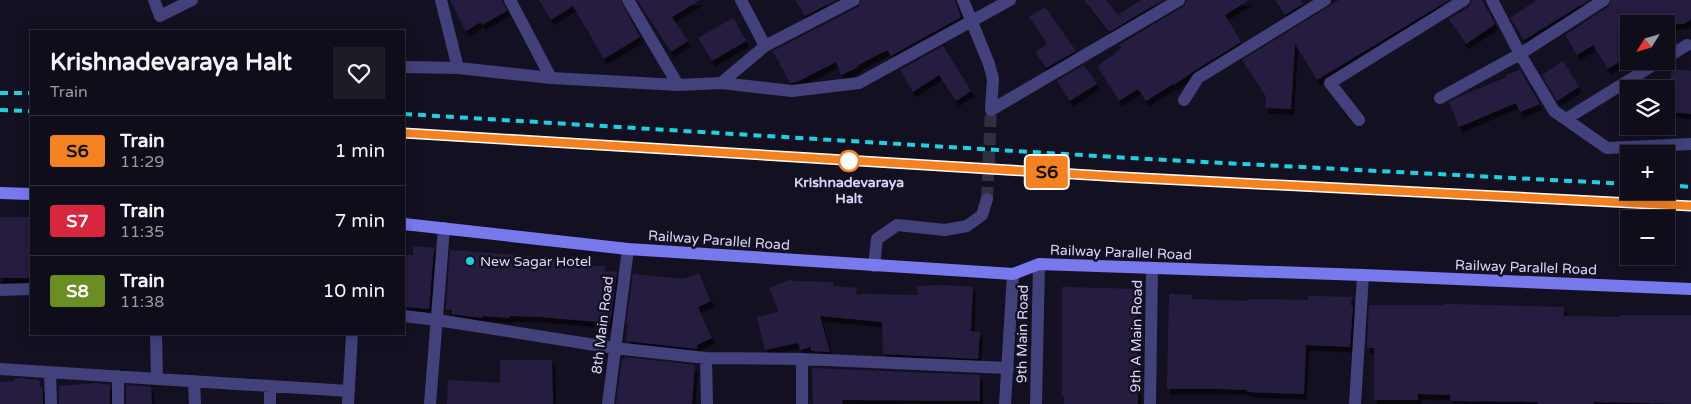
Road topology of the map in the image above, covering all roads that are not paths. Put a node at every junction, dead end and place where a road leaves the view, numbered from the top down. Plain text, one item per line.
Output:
1 (154, 0) edge
2 (192, 0) edge
3 (441, 0) edge
4 (510, 0) edge
5 (628, 0) edge
6 (741, 0) edge
7 (854, 0) edge
8 (962, 0) edge
9 (1010, 0) edge
10 (1179, 0) edge
11 (1325, 0) edge
12 (1464, 0) edge
13 (1492, 0) edge
14 (1604, 0) edge
15 (971, 21) junction
16 (1687, 45) dead end
17 (765, 46) junction
18 (1675, 52) edge
19 (1520, 54) junction
20 (405, 67) edge
21 (458, 68) junction
22 (1645, 70) edge
23 (551, 78) junction
24 (721, 83) junction
25 (678, 85) junction
26 (1440, 98) dead end
27 (1184, 100) dead end
28 (1566, 119) junction
29 (1359, 120) dead end
30 (1691, 144) edge
31 (0, 194) edge
32 (30, 194) edge
33 (987, 199) tunnel mouth
34 (405, 224) edge
35 (444, 228) junction
36 (628, 249) junction
37 (1039, 264) junction
38 (874, 266) junction
39 (1152, 269) junction
40 (1013, 274) junction
41 (1363, 275) junction
42 (30, 289) edge
43 (1691, 289) edge
44 (0, 290) edge
45 (405, 316) edge
46 (437, 320) junction
47 (156, 335) edge
48 (352, 335) edge
49 (614, 348) junction
50 (706, 358) junction
51 (802, 359) junction
52 (1008, 368) junction
53 (0, 369) edge
54 (50, 372) junction
55 (118, 376) junction
56 (157, 378) junction
57 (194, 381) junction
58 (270, 386) junction
59 (349, 391) junction
60 (51, 404) edge
61 (118, 404) edge
62 (195, 404) edge
63 (270, 404) edge
64 (348, 404) edge
65 (430, 404) edge
66 (608, 404) edge
67 (706, 404) edge
68 (802, 404) edge
69 (1005, 404) edge
70 (1036, 404) edge
71 (1150, 404) edge
72 (1355, 404) edge

1 - 2 street
3 - 21 street
4 - 23 street
5 - 25 street
6 - 17 street
7 - 17 street
8 - 15 street
9 - 15 street
10 - 15 street
11 - 27 street
12 - 29 street
13 - 19 street
14 - 19 street
15 - 24 street
16 - 18 street
17 - 24 street
19 - 26 street
19 - 28 street
20 - 21 street
21 - 23 street
22 - 28 street
23 - 25 street
24 - 25 street
28 - 30 street
31 - 32 street
33 - 38 street
34 - 35 street, Railway Parallel Road
35 - 36 street, Railway Parallel Road
35 - 46 street
36 - 38 street, Railway Parallel Road
36 - 49 street, 8th Main Road
37 - 39 street, Railway Parallel Road
37 - 40 street, Railway Parallel Road
37 - 70 street, 9th Main Road
38 - 40 street, Railway Parallel Road
39 - 41 street, Railway Parallel Road
39 - 71 street, 9th A Main Road
40 - 52 street
41 - 43 street, Railway Parallel Road
41 - 72 street
42 - 44 street
45 - 46 street
46 - 49 street
46 - 65 street
47 - 56 street
48 - 59 street
49 - 50 street
49 - 66 street, 8th Main Road
50 - 51 street
50 - 67 street
51 - 52 street
51 - 68 street
52 - 69 street
53 - 54 street
54 - 55 street
54 - 60 street
55 - 56 street
55 - 61 street
56 - 57 street
57 - 58 street
57 - 62 street
58 - 59 street
58 - 63 street
59 - 64 street

